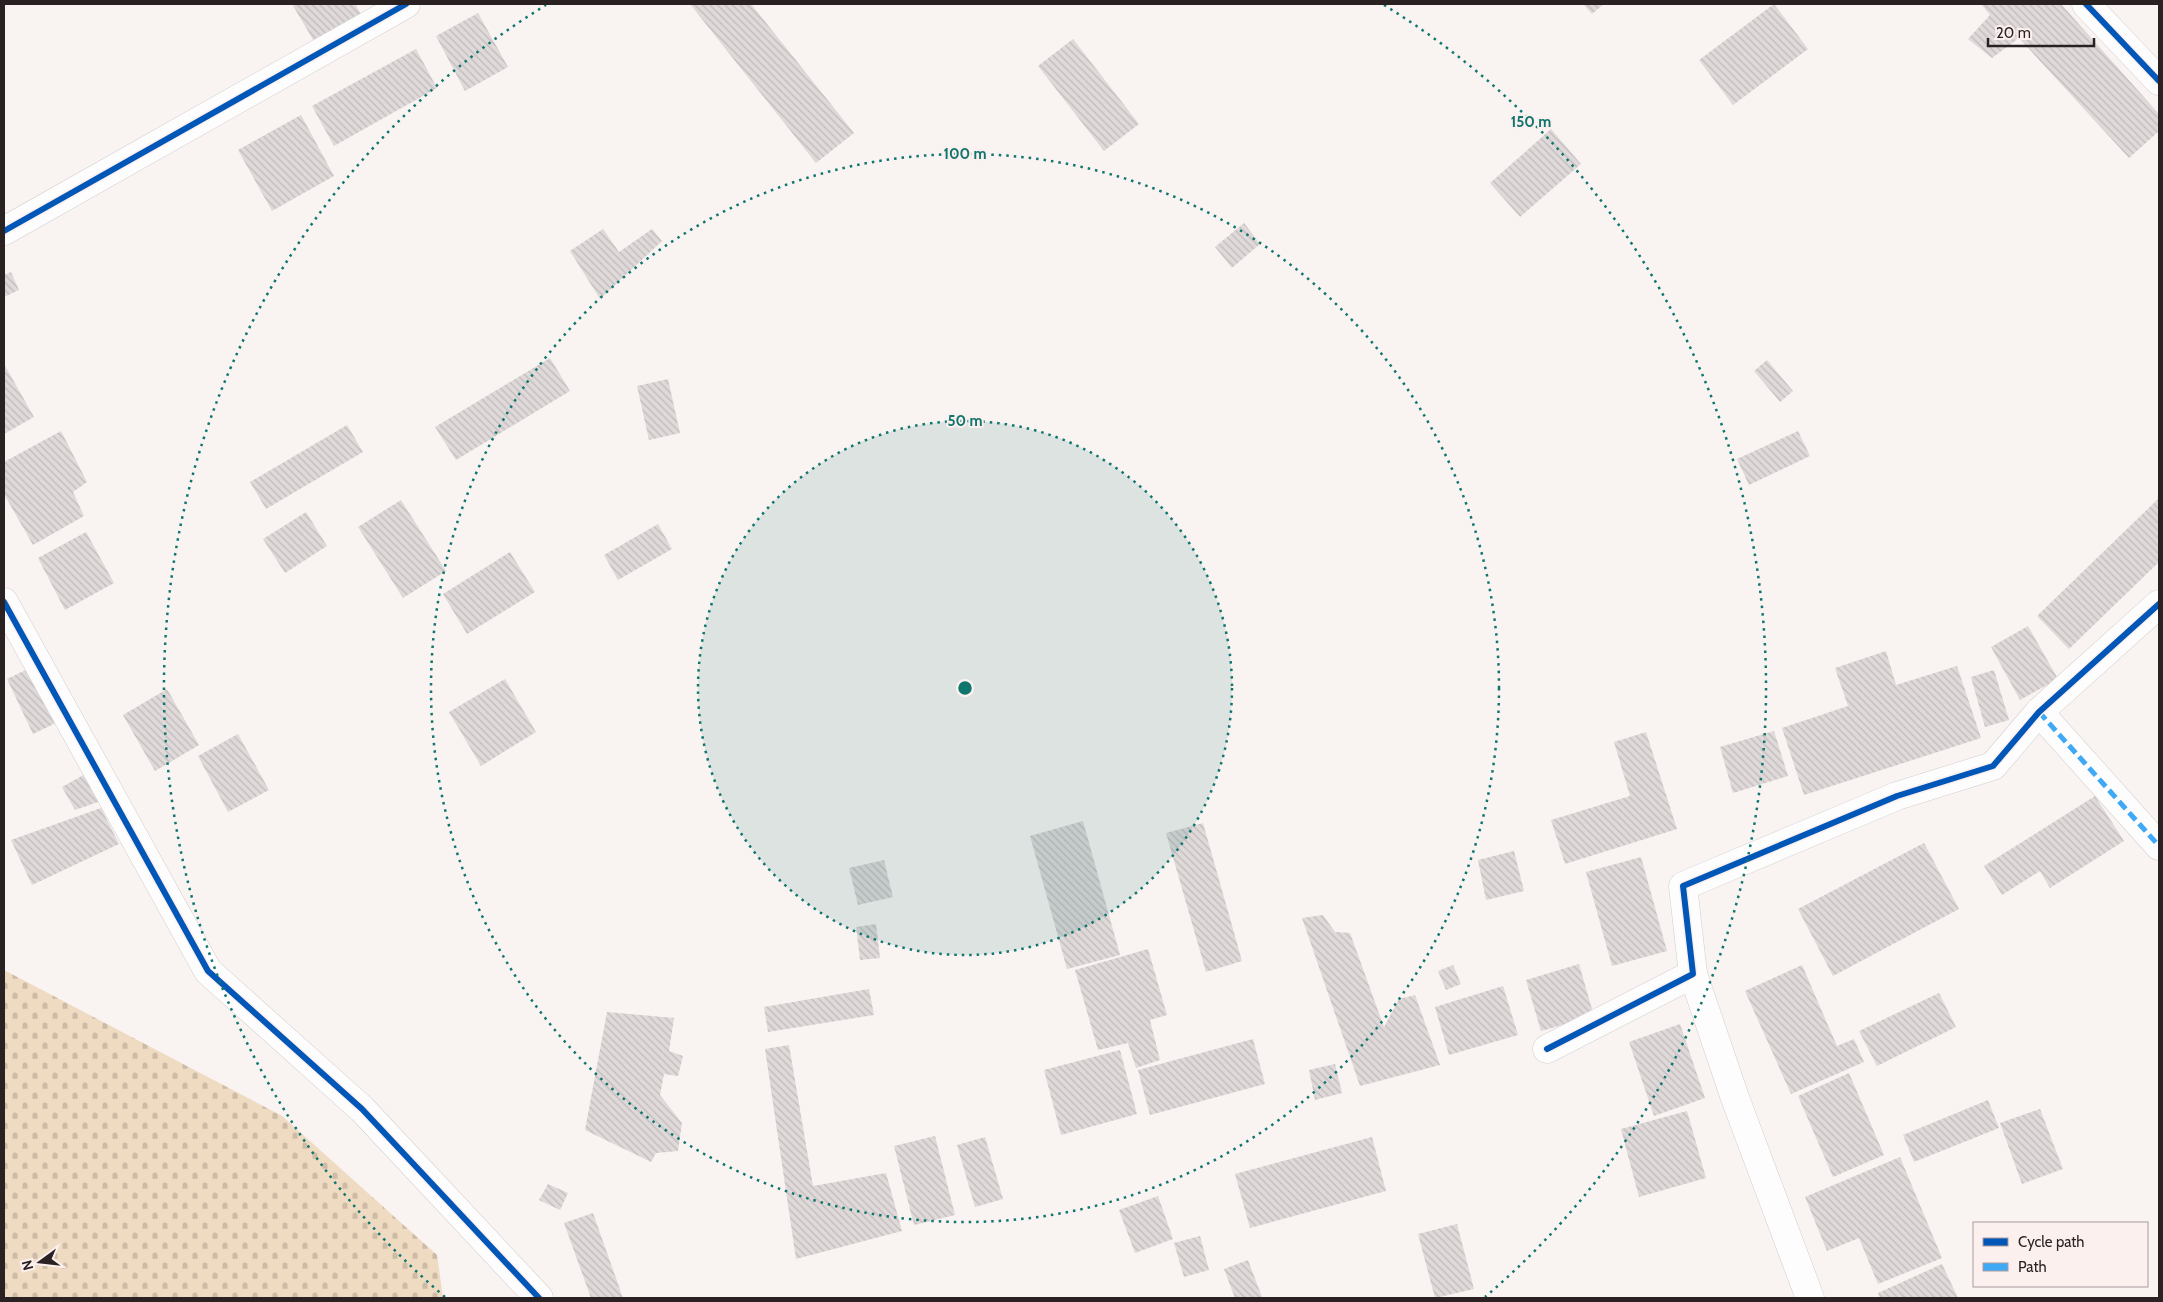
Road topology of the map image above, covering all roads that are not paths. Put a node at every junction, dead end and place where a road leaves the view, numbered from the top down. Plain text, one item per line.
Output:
1 (406, 4) edge
2 (2086, 4) edge
3 (2159, 81) edge
4 (4, 230) edge
5 (4, 602) edge
6 (2159, 604) edge
7 (2039, 712) junction
8 (2159, 846) edge
9 (1693, 974) junction
10 (1547, 1049) dead end
11 (539, 1298) edge
12 (1810, 1298) edge

1 - 4 street
2 - 3 street
5 - 11 street
6 - 7 street
7 - 8 street
7 - 9 street
9 - 10 street
9 - 12 street

